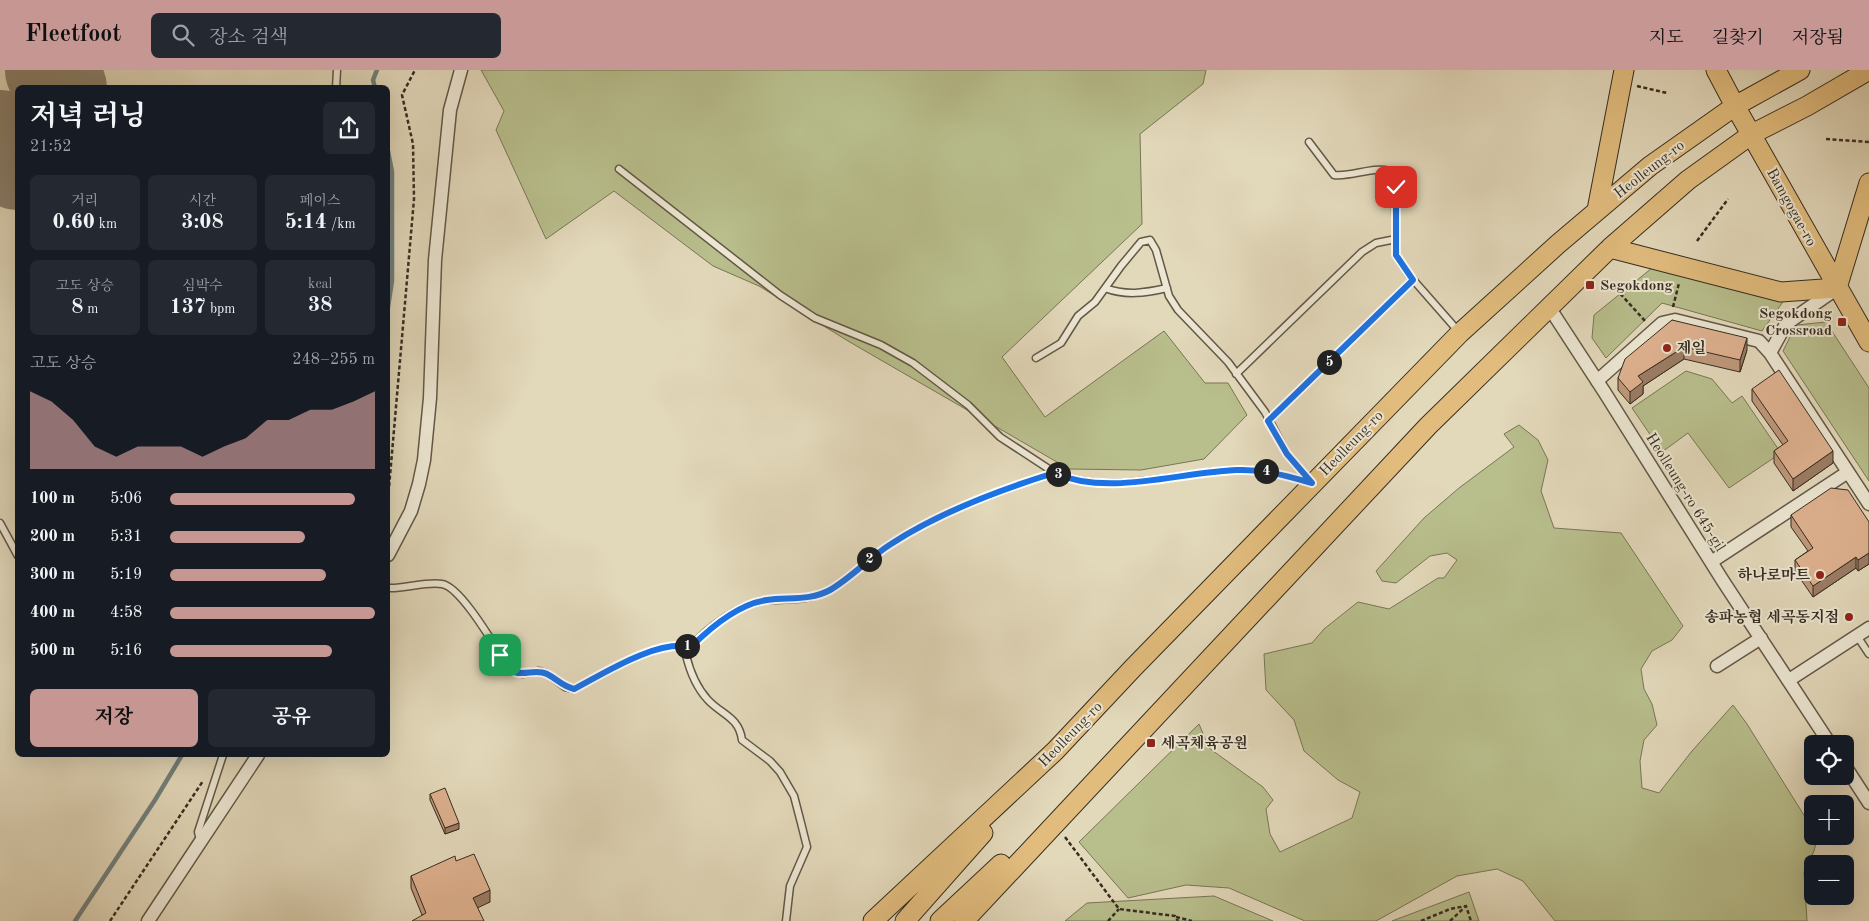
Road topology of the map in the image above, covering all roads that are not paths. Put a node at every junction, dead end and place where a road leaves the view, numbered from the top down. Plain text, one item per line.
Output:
1 (337, 70) edge
2 (461, 70) edge
3 (1716, 70) edge
4 (1800, 70) edge
5 (1869, 70) edge
6 (1629, 78) edge
7 (336, 85) edge
8 (1735, 106) junction
9 (1752, 134) junction
10 (1309, 142) dead end
11 (618, 169) dead end
12 (1869, 183) edge
13 (1597, 210) junction
14 (1396, 239) junction
15 (1610, 248) junction
16 (1413, 280) junction
17 (1105, 288) junction
18 (1166, 288) junction
19 (1837, 288) junction
20 (1548, 307) junction
21 (1460, 333) junction
22 (1869, 342) edge
23 (1770, 353) junction
24 (1036, 358) dead end
25 (1236, 374) junction
26 (1597, 380) junction
27 (1268, 421) junction
28 (1848, 472) junction
29 (1054, 473) junction
30 (1312, 483) junction
31 (1869, 504) edge
32 (0, 523) edge
33 (15, 550) edge
34 (390, 551) edge
35 (1711, 562) junction
36 (390, 588) edge
37 (1869, 628) edge
38 (1857, 636) junction
39 (1761, 638) junction
40 (691, 647) junction
41 (1869, 654) edge
42 (1717, 666) dead end
43 (1789, 680) junction
44 (1824, 735) edge
45 (1055, 751) junction
46 (223, 757) edge
47 (257, 757) edge
48 (1102, 772) junction
49 (1854, 778) edge
50 (1867, 796) edge
51 (200, 840) junction
52 (148, 921) edge
53 (786, 921) edge
54 (873, 921) edge
55 (905, 921) edge
56 (940, 921) edge
57 (964, 921) edge

1 - 7 lane
2 - 34 street
3 - 8 main road, Bamgogae-ro
4 - 8 main road, Heolleung-ro
5 - 9 main road
6 - 13 main road
8 - 9 main road, Bamgogae-ro
8 - 13 main road, Heolleung-ro
9 - 15 main road
9 - 19 main road, Bamgogae-ro
10 - 14 lane
11 - 29 lane
12 - 19 main road
13 - 21 main road, Heolleung-ro
14 - 16 lane
14 - 25 lane
15 - 19 main road
15 - 20 main road
16 - 21 lane
16 - 27 lane
17 - 18 lane
17 - 18 lane
17 - 24 lane
18 - 25 lane
19 - 22 main road, Bamgogae-ro
19 - 23 street
20 - 26 street, Heolleung-ro 645-gil
20 - 48 main road
21 - 30 main road, Heolleung-ro
23 - 26 street
23 - 28 street
25 - 27 lane
26 - 35 street, Heolleung-ro 645-gil
27 - 30 lane
28 - 31 street
28 - 35 street
29 - 30 lane
29 - 40 lane
30 - 45 main road, Heolleung-ro
32 - 33 lane
35 - 39 street, Heolleung-ro 645-gil
36 - 40 lane
37 - 38 street
38 - 41 lane
38 - 43 street
39 - 42 street
39 - 43 street, Heolleung-ro 645-gil
40 - 53 lane
43 - 44 street, Heolleung-ro 645-gil
45 - 54 main road, Heolleung-ro
45 - 55 main road
46 - 51 lane
47 - 51 street
48 - 56 main road
48 - 57 main road
49 - 50 street
51 - 52 street

